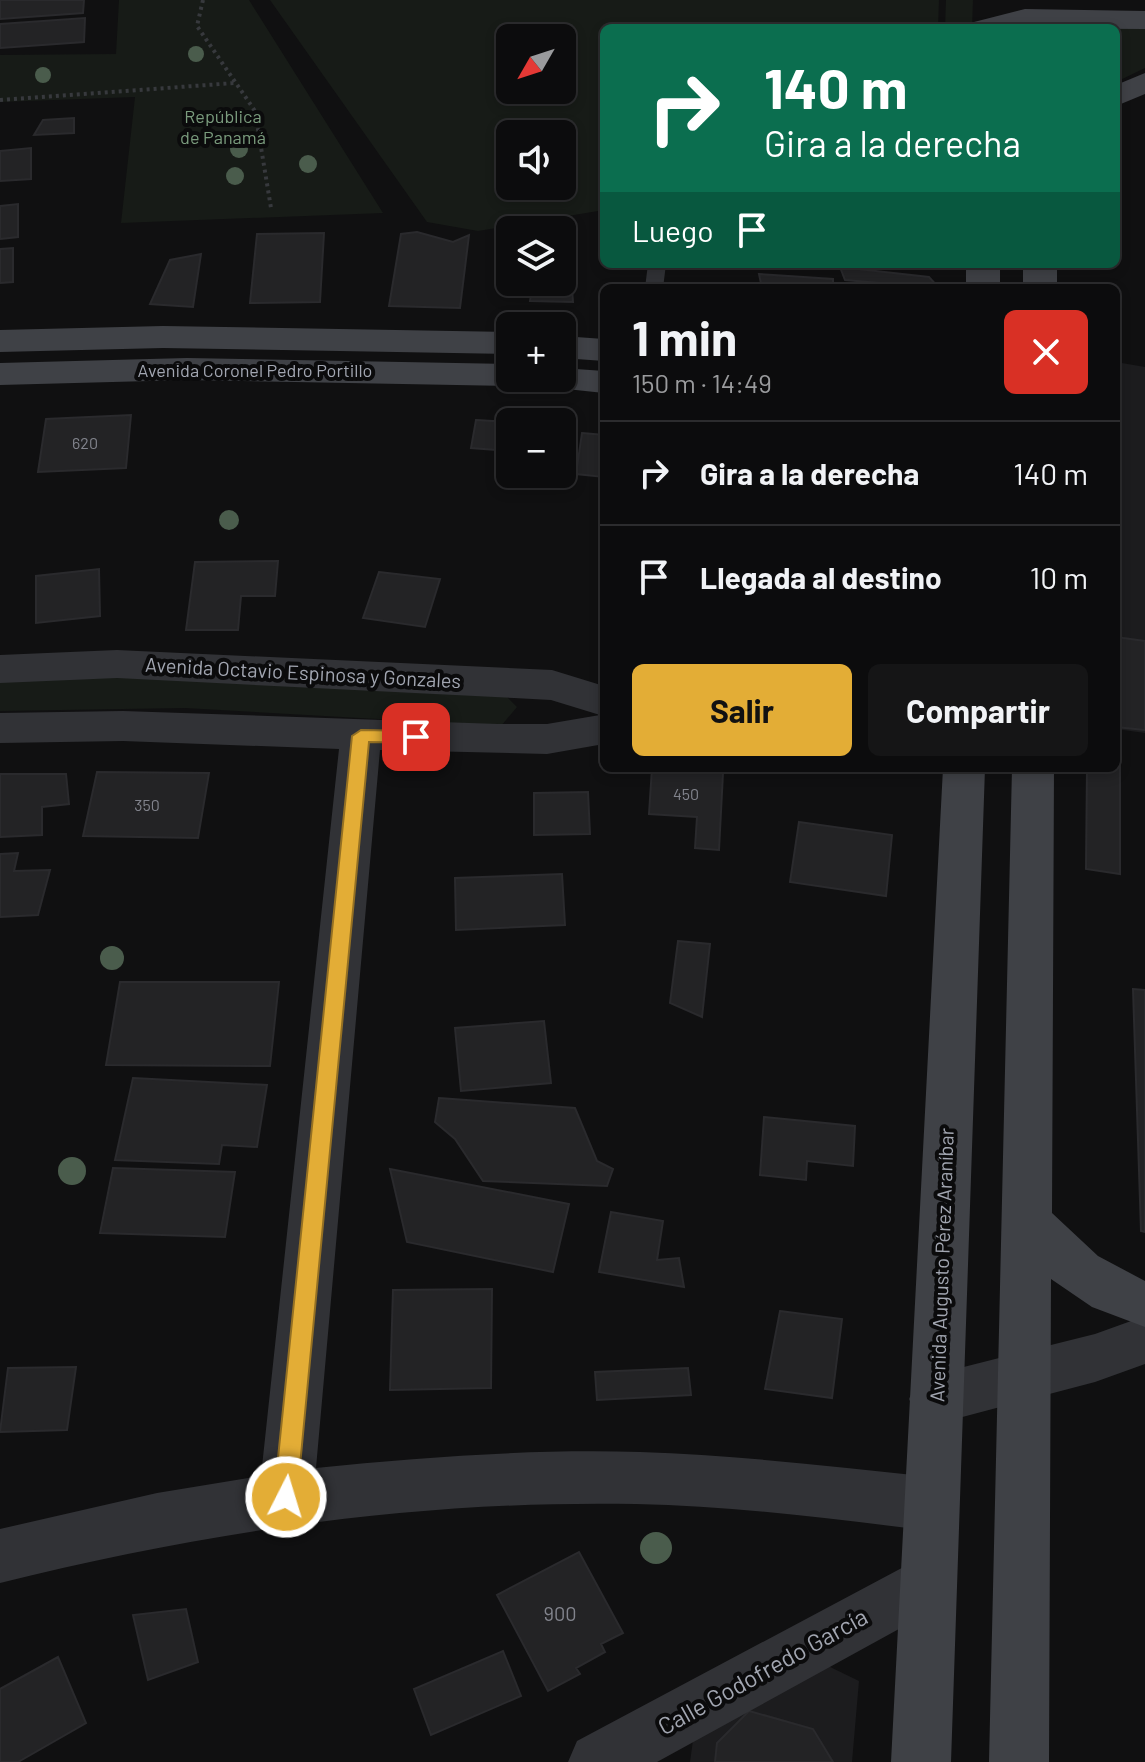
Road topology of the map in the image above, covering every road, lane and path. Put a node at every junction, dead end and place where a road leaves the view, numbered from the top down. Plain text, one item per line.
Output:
1 (203, 0) edge
2 (982, 0) edge
3 (1113, 0) edge
4 (1145, 10) edge
5 (1034, 15) edge
6 (1145, 20) edge
7 (983, 24) edge
8 (996, 24) edge
9 (1145, 82) edge
10 (235, 83) junction
11 (1120, 95) edge
12 (0, 100) edge
13 (271, 208) dead end
14 (0, 341) edge
15 (496, 343) edge
16 (576, 348) edge
17 (600, 350) edge
18 (0, 374) edge
19 (496, 375) edge
20 (576, 380) edge
21 (600, 382) edge
22 (0, 669) edge
23 (514, 683) junction
24 (600, 700) edge
25 (0, 728) edge
26 (600, 730) edge
27 (361, 736) junction
28 (498, 739) junction
29 (964, 772) edge
30 (1033, 772) edge
31 (1027, 1221) junction
32 (1145, 1304) edge
33 (1145, 1340) edge
34 (1024, 1376) junction
35 (936, 1399) junction
36 (286, 1497) junction
37 (932, 1504) junction
38 (0, 1556) edge
39 (928, 1582) junction
40 (598, 1762) edge
41 (921, 1762) edge
42 (1019, 1762) edge

1 - 10 path
2 - 7 main road
3 - 4 main road
5 - 6 main road
5 - 8 main road
9 - 11 main road
10 - 12 path
10 - 13 path
14 - 15 main road, Avenida Coronel Pedro Portillo
16 - 17 main road
18 - 19 main road, Avenida Coronel Pedro Portillo
20 - 21 main road
22 - 23 street, Avenida Octavio Espinosa y Gonzales
23 - 24 street, Avenida Octavio Espinosa y Gonzales
23 - 28 street
25 - 27 street
26 - 28 street
27 - 28 street
27 - 36 street
29 - 35 main road, Avenida Augusto Pérez Araníbar
30 - 31 main road
31 - 32 main road
31 - 34 main road
33 - 34 street
34 - 35 street
34 - 42 main road
35 - 37 main road, Avenida Augusto Pérez Araníbar
36 - 37 street
36 - 38 street
37 - 39 main road, Avenida Augusto Pérez Araníbar
39 - 40 street, Calle Godofredo García
39 - 41 main road, Avenida Augusto Pérez Araníbar

